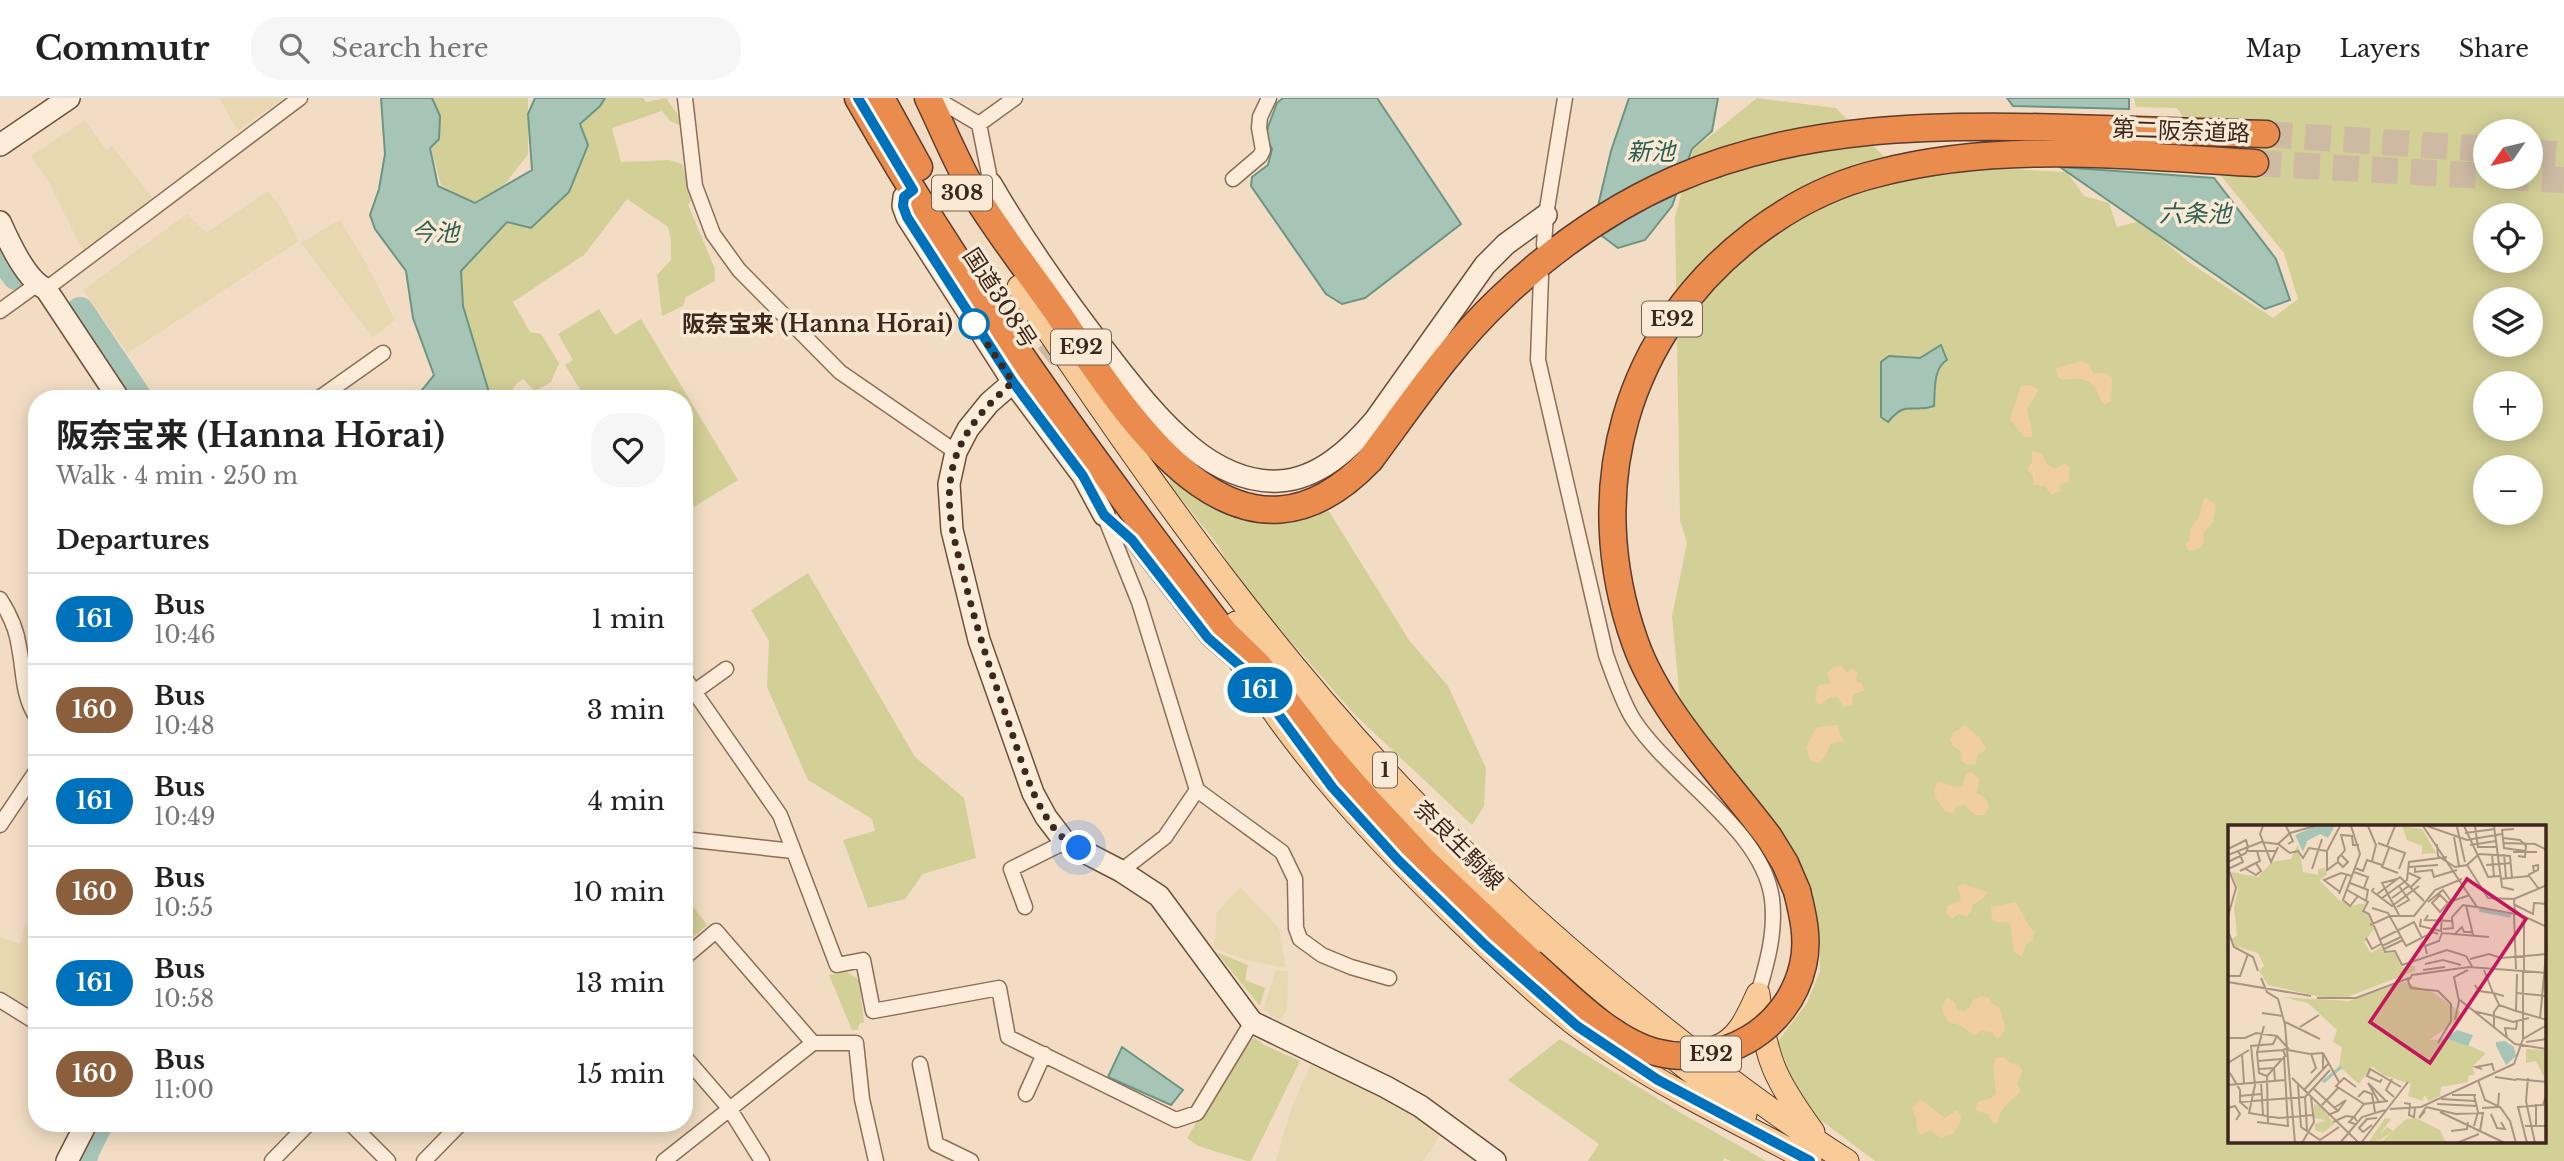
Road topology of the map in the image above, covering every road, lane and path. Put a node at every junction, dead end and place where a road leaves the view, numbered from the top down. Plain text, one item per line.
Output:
1 (69, 98) edge
2 (300, 98) edge
3 (685, 98) edge
4 (858, 98) edge
5 (881, 98) edge
6 (908, 98) edge
7 (928, 98) edge
8 (935, 98) edge
9 (1015, 98) edge
10 (1269, 98) edge
11 (1565, 98) edge
12 (979, 124) junction
13 (2266, 134) tunnel mouth
14 (0, 145) edge
15 (2255, 163) tunnel mouth
16 (1233, 179) dead end
17 (913, 190) junction
18 (983, 196) junction
19 (1546, 215) junction
20 (0, 222) edge
21 (1555, 244) junction
22 (1541, 276) dead end
23 (1019, 286) junction
24 (41, 287) junction
25 (0, 311) edge
26 (383, 354) dead end
27 (1016, 379) junction
28 (113, 390) edge
29 (331, 390) edge
30 (956, 452) junction
31 (1104, 515) junction
32 (0, 599) edge
33 (1230, 627) junction
34 (1253, 668) junction
35 (726, 669) dead end
36 (694, 692) joint
37 (28, 699) edge
38 (28, 783) edge
39 (1197, 790) junction
40 (0, 825) edge
41 (693, 840) edge
42 (1065, 842) junction
43 (793, 851) junction
44 (1121, 871) junction
45 (1025, 906) dead end
46 (693, 950) edge
47 (1389, 978) dead end
48 (1758, 994) junction
49 (0, 1000) edge
50 (28, 1017) edge
51 (1252, 1022) junction
52 (1671, 1034) junction
53 (813, 1043) junction
54 (1044, 1054) junction
55 (920, 1064) dead end
56 (693, 1066) edge
57 (1026, 1094) dead end
58 (729, 1108) junction
59 (82, 1132) edge
60 (300, 1132) edge
61 (359, 1132) edge
62 (452, 1132) edge
63 (1816, 1156) edge
64 (67, 1161) edge
65 (272, 1161) edge
66 (388, 1161) edge
67 (424, 1161) edge
68 (664, 1161) edge
69 (762, 1161) edge
70 (876, 1161) edge
71 (971, 1161) edge
72 (1495, 1161) edge
73 (1847, 1161) edge

1 - 14 street
2 - 24 street
3 - 30 street
4 - 17 highway, 国道308号 / 308
5 - 33 highway, 国道308号 / 308
6 - 23 highway, 国道308号 / 308
7 - 18 highway, 308
8 - 12 street
9 - 12 street
10 - 16 street
11 - 19 street
12 - 18 street
13 - 21 highway, 第二阪奈道路 / E92
15 - 34 highway, E92, bridge
17 - 27 street
17 - 33 highway, 国道308号 / 308
18 - 19 street
18 - 21 highway, E92
18 - 23 highway, 308
19 - 21 street
20 - 24 street
22 - 48 street
23 - 52 main road, 奈良生駒線 / 1
24 - 25 street
24 - 28 street
26 - 29 street
27 - 30 street
27 - 31 street
30 - 42 street
31 - 34 street
31 - 39 street
32 - 37 street
33 - 34 highway, E92
33 - 63 main road, 奈良生駒線 / 1
34 - 63 main road, 奈良生駒線 / 1
35 - 36 street
36 - 43 street
38 - 40 street
39 - 44 street
39 - 47 street
41 - 43 street
42 - 44 street
42 - 45 street
43 - 54 street
44 - 51 street
46 - 53 street
48 - 52 main road
48 - 63 main road
49 - 50 street
51 - 54 street
51 - 72 street
52 - 63 main road, 奈良生駒線 / 1
53 - 58 street
53 - 70 street
54 - 57 street
55 - 71 street
56 - 58 street
58 - 68 street
58 - 69 street
59 - 64 street
60 - 65 street
61 - 66 street
62 - 67 street
63 - 73 main road, 奈良生駒線 / 1

